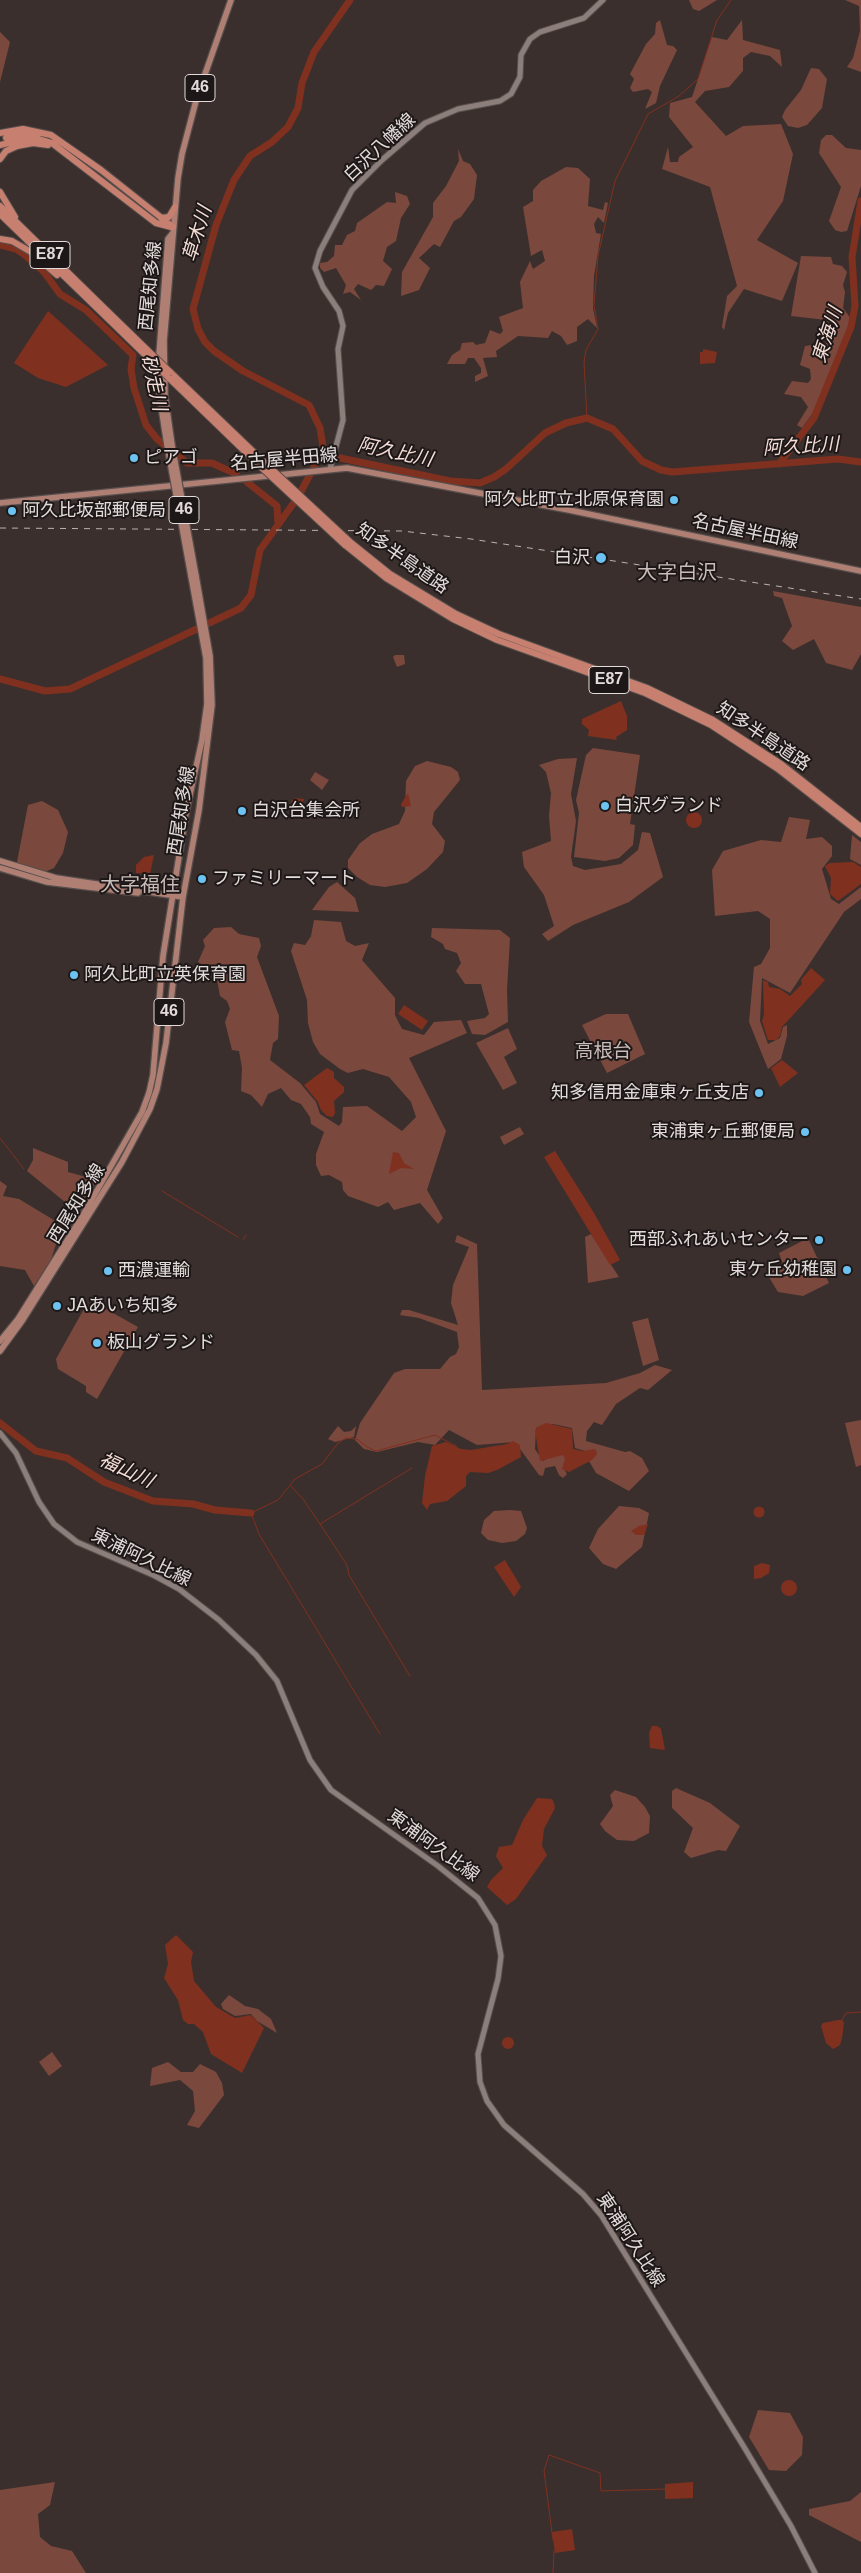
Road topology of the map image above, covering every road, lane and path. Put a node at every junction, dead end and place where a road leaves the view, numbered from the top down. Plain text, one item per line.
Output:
1 (231, 0) edge
2 (603, 0) edge
3 (0, 133) edge
4 (57, 139) junction
5 (0, 141) edge
6 (0, 145) edge
7 (63, 150) junction
8 (0, 159) edge
9 (0, 192) edge
10 (0, 206) edge
11 (175, 207) junction
12 (0, 214) edge
13 (159, 218) junction
14 (172, 230) junction
15 (0, 239) edge
16 (66, 270) junction
17 (84, 295) junction
18 (98, 306) junction
19 (330, 469) junction
20 (0, 503) edge
21 (347, 543) junction
22 (861, 571) edge
23 (204, 633) junction
24 (861, 827) edge
25 (861, 834) edge
26 (0, 861) edge
27 (0, 868) edge
28 (172, 896) junction
29 (183, 897) junction
30 (0, 1341) edge
31 (0, 1351) edge
32 (0, 1434) edge
33 (815, 2573) edge

1 - 11 main road, 西尾知多線 / 46
2 - 19 main road, 白沢八幡線
3 - 4 highway
4 - 5 highway
4 - 13 highway
6 - 7 highway
7 - 8 highway
7 - 14 highway
9 - 16 highway
10 - 16 highway, 知多半島道路 / E87
11 - 13 highway
11 - 14 main road, 西尾知多線 / 46
12 - 17 highway, 知多半島道路 / E87
13 - 14 highway
14 - 23 main road, 西尾知多線 / 46, bridge
15 - 17 highway
16 - 18 highway, 知多半島道路 / E87
17 - 18 highway, 知多半島道路 / E87
18 - 21 highway, 知多半島道路 / E87, bridge
19 - 20 main road, 名古屋半田線
19 - 22 main road, 名古屋半田線
21 - 24 highway, 知多半島道路 / E87
21 - 25 highway, 知多半島道路 / E87
23 - 28 main road, 西尾知多線 / 46
23 - 29 main road, 西尾知多線 / 46
26 - 28 main road
27 - 28 main road
28 - 29 main road
28 - 30 main road, 西尾知多線 / 46
29 - 31 main road, 西尾知多線 / 46
32 - 33 main road, 東浦阿久比線

